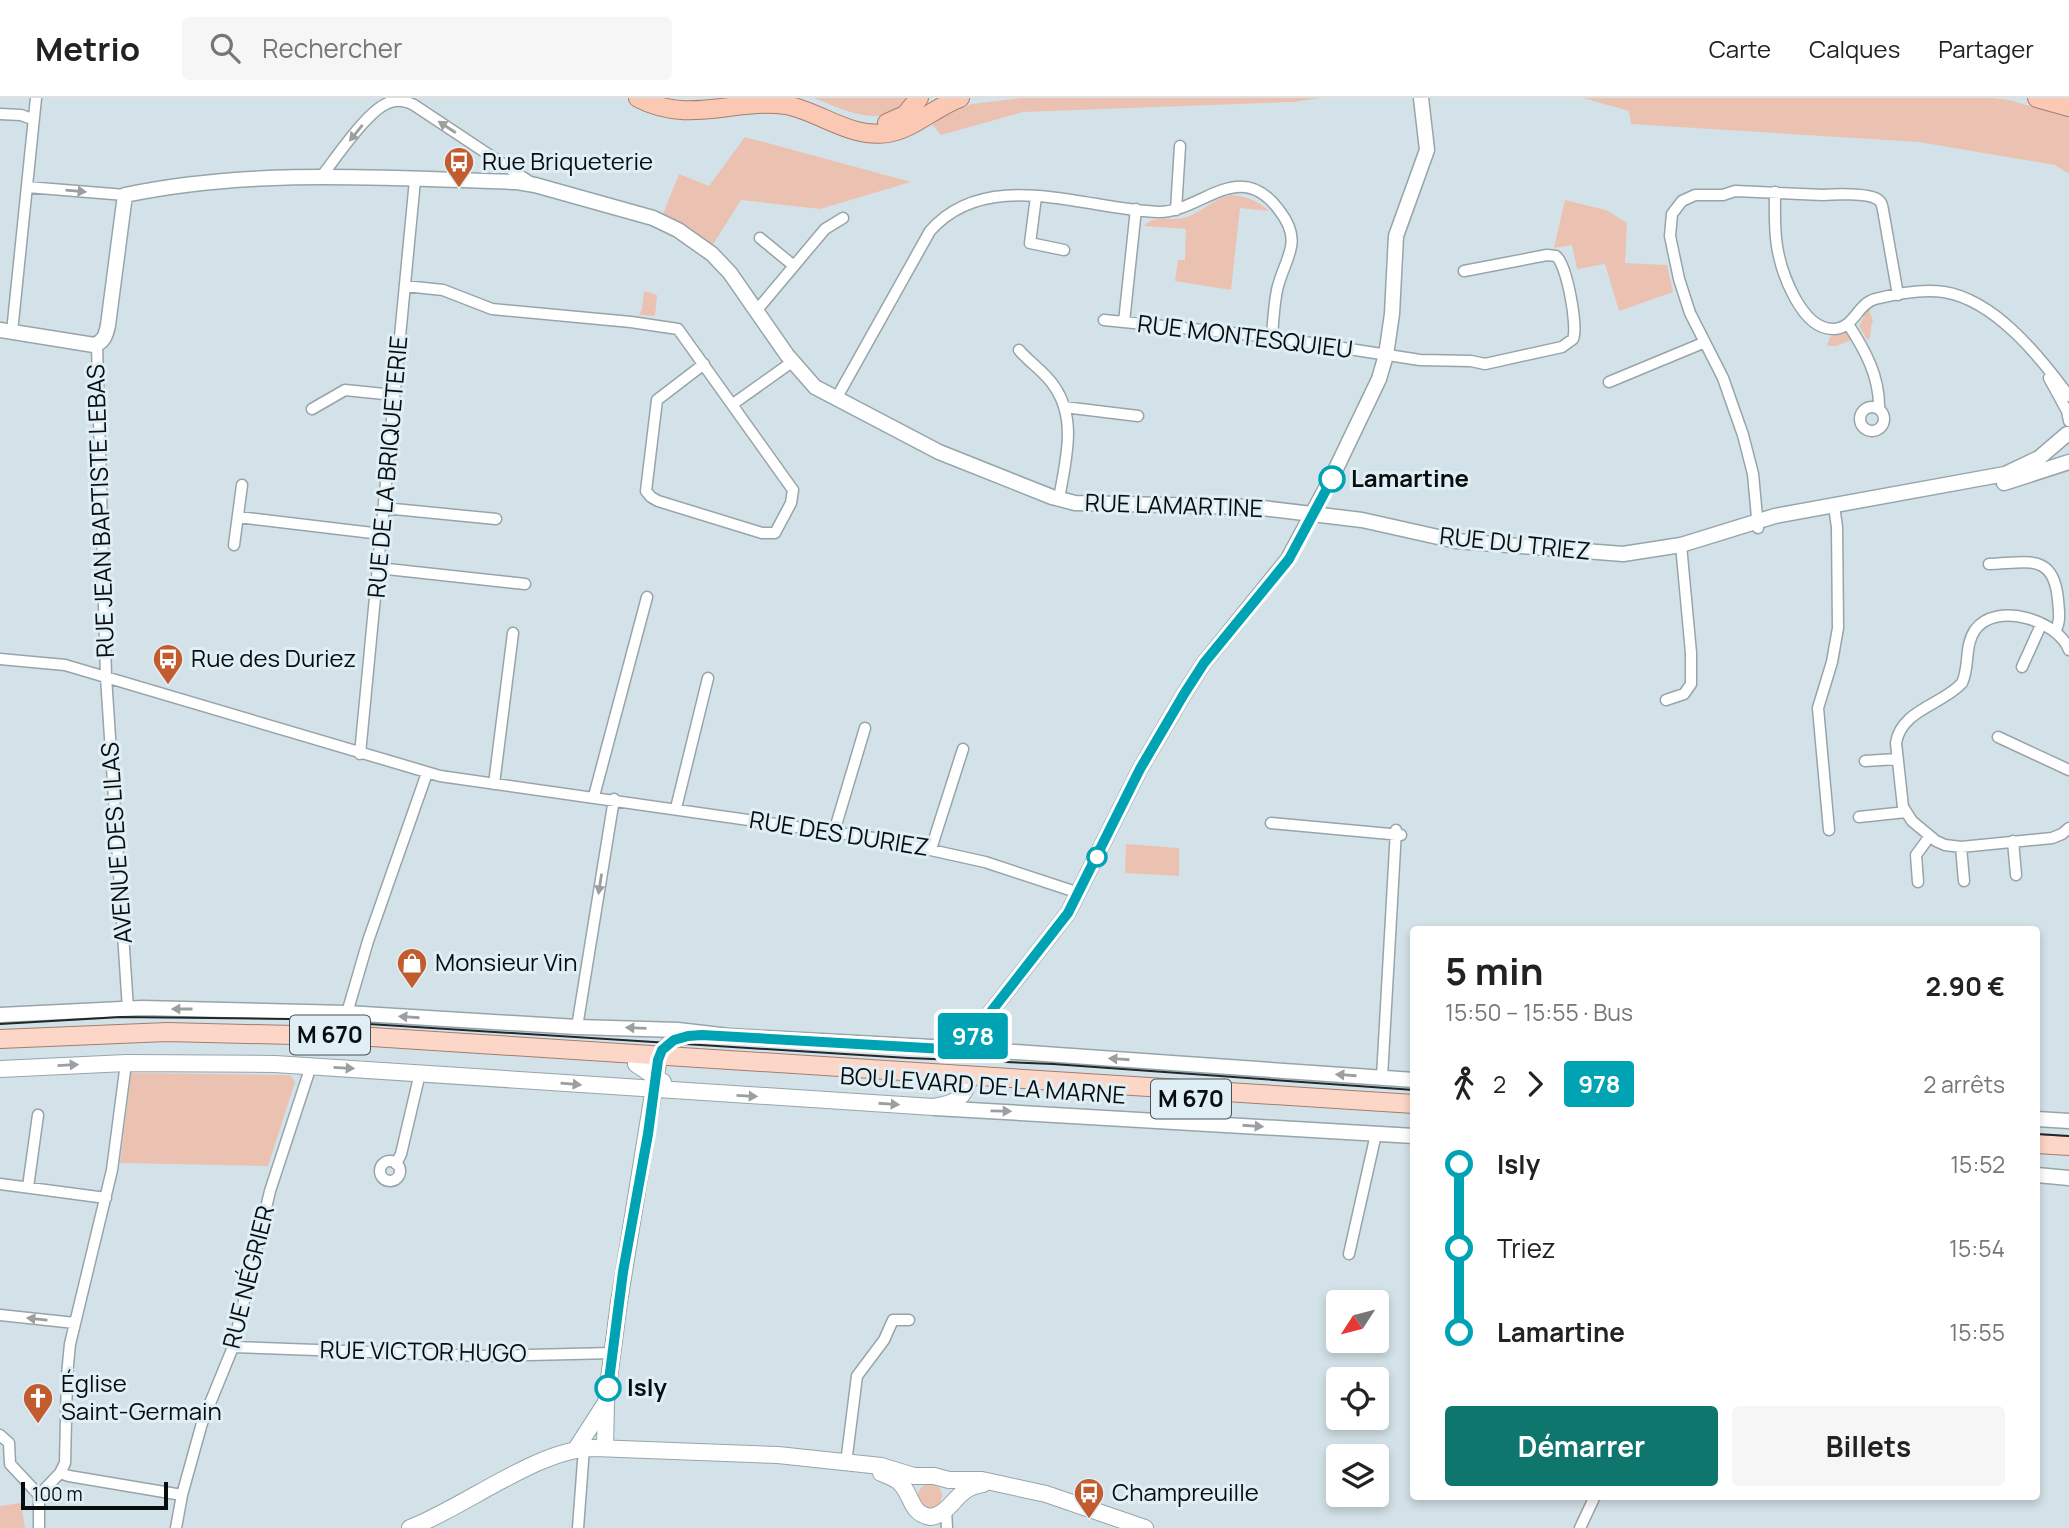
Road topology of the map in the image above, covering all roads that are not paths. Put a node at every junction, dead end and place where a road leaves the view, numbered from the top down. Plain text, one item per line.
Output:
1 (36, 98) edge
2 (638, 98) edge
3 (664, 98) edge
4 (731, 98) edge
5 (796, 98) edge
6 (919, 98) edge
7 (960, 98) edge
8 (1421, 98) edge
9 (2037, 98) edge
10 (398, 99) edge
11 (2069, 107) edge
12 (0, 114) edge
13 (33, 119) junction
14 (1180, 146) dead end
15 (321, 177) junction
16 (415, 180) junction
17 (535, 185) junction
18 (27, 187) junction
19 (1775, 192) junction
20 (125, 195) junction
21 (1036, 197) junction
22 (1136, 209) junction
23 (1176, 210) junction
24 (843, 218) dead end
25 (760, 238) dead end
26 (1064, 250) dead end
27 (794, 266) junction
28 (1464, 271) dead end
29 (405, 286) junction
30 (1898, 295) junction
31 (757, 310) junction
32 (1104, 320) dead end
33 (1125, 322) junction
34 (1848, 324) junction
35 (6, 331) edge
36 (1272, 337) junction
37 (1703, 343) junction
38 (97, 345) junction
39 (1019, 350) dead end
40 (1386, 355) junction
41 (792, 362) junction
42 (704, 364) junction
43 (2043, 366) junction
44 (1609, 382) dead end
45 (394, 395) junction
46 (2069, 396) edge
47 (836, 399) junction
48 (733, 404) junction
49 (1064, 407) junction
50 (1879, 409) dead end
51 (312, 410) dead end
52 (1138, 416) dead end
53 (2068, 432) edge
54 (2069, 462) edge
55 (242, 485) dead end
56 (1059, 499) junction
57 (384, 508) junction
58 (1835, 510) junction
59 (1314, 515) junction
60 (238, 517) junction
61 (496, 519) dead end
62 (1757, 524) junction
63 (381, 534) junction
64 (234, 545) dead end
65 (1681, 545) junction
66 (1989, 564) dead end
67 (378, 568) junction
68 (526, 584) dead end
69 (647, 597) dead end
70 (2041, 625) junction
71 (2055, 632) junction
72 (513, 633) dead end
73 (2069, 650) edge
74 (0, 659) edge
75 (2022, 667) dead end
76 (106, 677) junction
77 (708, 678) dead end
78 (1666, 699) dead end
79 (865, 728) dead end
80 (1998, 737) dead end
81 (963, 750) dead end
82 (360, 754) junction
83 (1897, 759) junction
84 (1865, 761) dead end
85 (2069, 770) edge
86 (427, 773) junction
87 (494, 783) junction
88 (594, 796) junction
89 (614, 799) junction
90 (676, 808) junction
91 (1906, 812) junction
92 (1859, 817) dead end
93 (1271, 823) dead end
94 (2069, 828) edge
95 (1829, 830) dead end
96 (834, 832) junction
97 (1930, 836) junction
98 (2013, 842) junction
99 (1961, 847) junction
100 (931, 849) junction
101 (2016, 875) dead end
102 (1964, 881) dead end
103 (1918, 882) dead end
104 (1079, 893) junction
105 (128, 1009) junction
106 (347, 1013) junction
107 (0, 1015) edge
108 (578, 1027) junction
109 (729, 1036) junction
110 (0, 1039) edge
111 (0, 1048) edge
112 (966, 1050) junction
113 (126, 1063) junction
114 (311, 1066) junction
115 (0, 1069) edge
116 (420, 1073) junction
117 (656, 1073) junction
118 (1382, 1077) junction
119 (1410, 1080) edge
120 (968, 1081) junction
121 (1410, 1104) edge
122 (933, 1107) junction
123 (1410, 1114) edge
124 (38, 1115) dead end
125 (2040, 1119) edge
126 (2069, 1121) edge
127 (1376, 1133) junction
128 (1410, 1136) edge
129 (2040, 1144) edge
130 (2069, 1146) edge
131 (2040, 1153) edge
132 (2069, 1155) edge
133 (396, 1164) dead end
134 (2040, 1175) edge
135 (2069, 1178) edge
136 (0, 1184) edge
137 (28, 1187) junction
138 (106, 1198) junction
139 (1349, 1254) dead end
140 (894, 1307) dead end
141 (0, 1315) edge
142 (893, 1320) junction
143 (909, 1320) dead end
144 (75, 1324) junction
145 (233, 1347) junction
146 (613, 1353) junction
147 (606, 1402) junction
148 (0, 1436) edge
149 (580, 1448) junction
150 (605, 1448) junction
151 (846, 1463) junction
152 (60, 1473) junction
153 (934, 1477) junction
154 (1003, 1484) junction
155 (39, 1495) junction
156 (182, 1495) junction
157 (1593, 1500) edge
158 (948, 1507) junction
159 (916, 1508) junction
160 (1140, 1527) edge
161 (39, 1528) edge
162 (176, 1528) edge
163 (411, 1528) edge
164 (578, 1528) edge
165 (933, 1528) edge
166 (947, 1528) edge
167 (1580, 1528) edge

1 - 13 street
2 - 7 highway
3 - 4 highway
5 - 6 highway
8 - 40 street
9 - 11 highway
10 -> 15 street
17 -> 10 street
12 - 13 street
13 - 18 street
14 - 23 street
15 - 16 street, RUE LAMARTINE
15 - 20 street, RUE LAMARTINE
16 - 17 street, RUE LAMARTINE
16 - 29 street, RUE DE LA BRIQUETERIE
17 - 31 street, RUE LAMARTINE
18 -> 20 street
18 - 35 street
19 - 30 street
19 - 34 street
19 - 37 street
20 - 38 street
21 - 22 street
21 - 26 street
21 - 47 street
22 - 23 street
22 - 33 street
23 - 36 street
24 - 27 street
25 - 27 street
27 - 31 street
28 - 40 street, RUE MONTESQUIEU
29 - 42 street
29 - 45 street, RUE DE LA BRIQUETERIE
30 - 34 street
30 - 43 street
31 - 41 street, RUE LAMARTINE
32 - 33 street, RUE MONTESQUIEU
33 - 36 street, RUE MONTESQUIEU
34 - 50 street
35 - 38 street
36 - 40 street, RUE MONTESQUIEU
37 - 44 street
37 - 62 street
38 - 76 street, RUE JEAN BAPTISTE LEBAS
39 - 49 street
40 - 59 street
41 - 47 street, RUE LAMARTINE
41 - 48 street
42 - 48 street
42 - 48 street
43 - 46 street
43 - 53 street
45 - 51 street
45 - 57 street, RUE DE LA BRIQUETERIE
47 - 56 street, RUE LAMARTINE
49 - 52 street
49 - 56 street
53 - 58 street, RUE DU TRIEZ
54 - 58 street, RUE DU TRIEZ
55 - 60 street
56 - 59 street, RUE LAMARTINE
57 - 61 street
57 - 63 street, RUE DE LA BRIQUETERIE
58 - 62 street, RUE DU TRIEZ
58 - 95 street
59 - 65 street, RUE DU TRIEZ
59 - 104 street
60 - 63 street
60 - 64 street
62 - 65 street, RUE DU TRIEZ
63 - 67 street, RUE DE LA BRIQUETERIE
65 - 78 street
66 - 71 street
67 - 68 street
67 - 82 street, RUE DE LA BRIQUETERIE
69 - 88 street
70 - 71 street
70 - 75 street
70 - 83 street
71 - 73 street
72 - 87 street
74 - 76 street, RUE DES DURIEZ
76 - 82 street, RUE DES DURIEZ
76 - 105 street, AVENUE DES LILAS
77 - 90 street
79 - 96 street
80 - 85 street
81 - 100 street
82 - 86 street, RUE DES DURIEZ
83 - 84 street
83 - 91 street
86 - 87 street, RUE DES DURIEZ
86 - 106 street
87 - 88 street, RUE DES DURIEZ
88 - 89 street, RUE DES DURIEZ
89 - 90 street, RUE DES DURIEZ
89 -> 108 street
90 - 96 street, RUE DES DURIEZ
91 - 92 street
91 - 97 street
93 - 118 street
94 - 98 street
96 - 100 street, RUE DES DURIEZ
97 - 99 street
97 - 103 street
98 - 99 street
98 - 101 street
99 - 102 street
100 - 104 street, RUE DES DURIEZ
104 - 112 street
106 -> 105 street, BOULEVARD DE LA MARNE
105 - 107 street, BOULEVARD DE LA MARNE
108 -> 106 street, BOULEVARD DE LA MARNE
109 -> 108 street, BOULEVARD DE LA MARNE
109 - 112 street, BOULEVARD DE LA MARNE
109 - 117 street
110 - 117 main road, BOULEVARD DE LA MARNE / M 670
111 - 117 main road, BOULEVARD DE LA MARNE / M 670
118 -> 112 street, BOULEVARD DE LA MARNE
112 - 120 street
113 - 114 main road, BOULEVARD DE LA MARNE
115 -> 113 main road, BOULEVARD DE LA MARNE
113 - 138 street
114 -> 116 main road, BOULEVARD DE LA MARNE
114 - 145 street, RUE NÉGRIER
116 -> 117 main road, BOULEVARD DE LA MARNE
116 - 133 street
117 - 120 main road, BOULEVARD DE LA MARNE / M 670
117 -> 122 main road, BOULEVARD DE LA MARNE
117 - 146 main road
118 - 119 street, BOULEVARD DE LA MARNE
120 - 121 main road, BOULEVARD DE LA MARNE / M 670
120 - 122 main road
120 - 123 main road, BOULEVARD DE LA MARNE / M 670
122 -> 127 street, BOULEVARD DE LA MARNE
124 - 137 street
125 - 126 street
127 - 128 street, BOULEVARD DE LA MARNE
127 - 139 street
129 - 130 main road
131 - 132 main road
134 - 135 street
136 - 137 street
137 - 138 street
138 - 144 street
140 - 142 street
144 -> 141 street
142 - 143 street
142 - 151 street
144 - 152 street
145 - 146 street, RUE VICTOR HUGO
145 - 156 street, RUE NÉGRIER
146 - 147 main road
147 - 149 main road
147 - 150 main road
148 - 155 street
149 - 150 main road
149 - 163 main road
149 - 164 street
150 - 151 main road
151 - 153 main road
151 - 159 main road
152 - 155 street
152 - 156 street
153 - 154 main road
153 - 158 main road
153 - 159 main road
154 - 158 main road
154 - 160 main road
155 - 161 street
156 - 162 street, RUE NÉGRIER
157 - 167 street
158 - 159 main road
158 - 166 street
159 - 165 street

